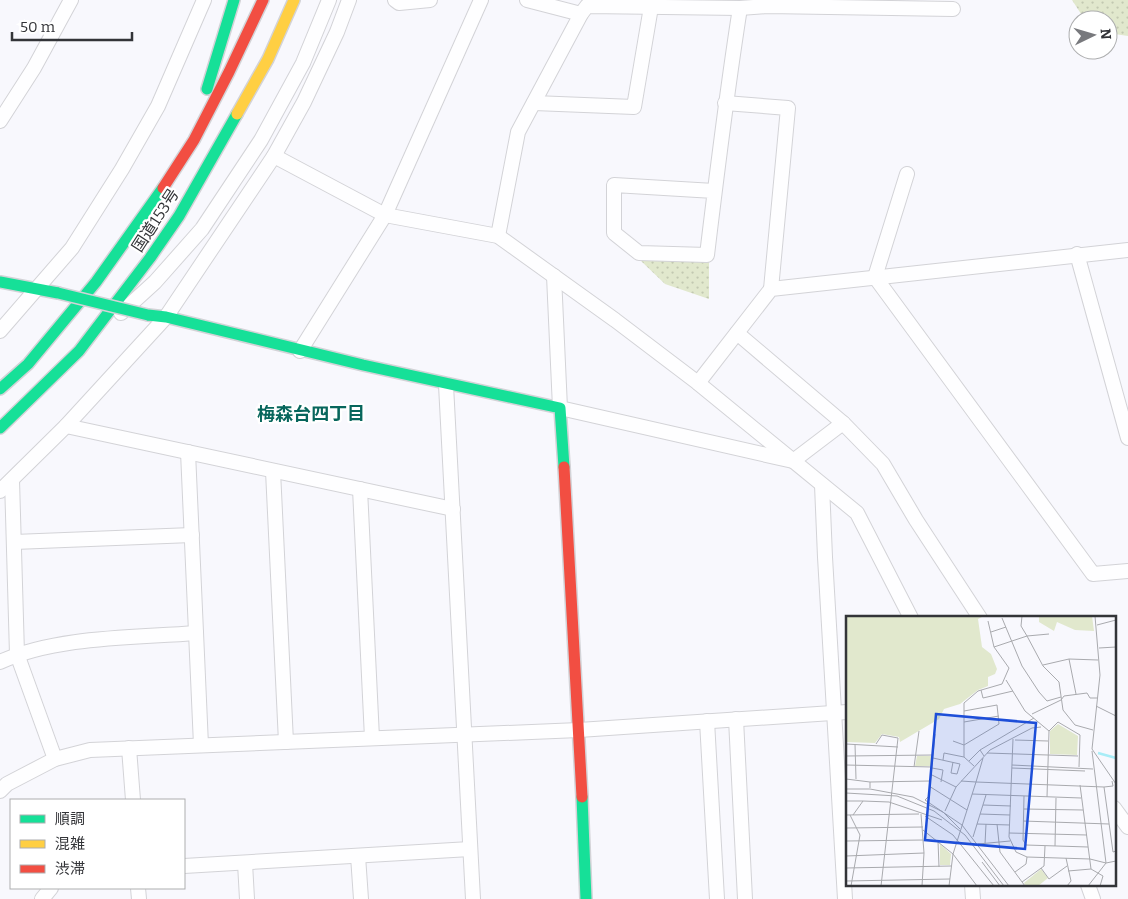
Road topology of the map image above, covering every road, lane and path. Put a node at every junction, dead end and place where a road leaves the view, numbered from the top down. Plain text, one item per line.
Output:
1 (70, 0) edge
2 (204, 0) edge
3 (234, 0) edge
4 (263, 0) edge
5 (294, 0) edge
6 (329, 0) edge
7 (349, 0) edge
8 (395, 0) edge
9 (430, 0) edge
10 (481, 0) edge
11 (527, 0) edge
12 (766, 3) edge
13 (653, 5) edge
14 (740, 8) junction
15 (953, 9) dead end
16 (581, 14) junction
17 (534, 103) junction
18 (725, 103) junction
19 (0, 121) edge
20 (194, 140) junction
21 (274, 156) junction
22 (907, 174) dead end
23 (714, 191) junction
24 (385, 215) junction
25 (498, 236) junction
26 (1128, 250) edge
27 (1076, 254) junction
28 (554, 276) junction
29 (875, 277) junction
30 (0, 282) edge
31 (771, 289) junction
32 (37, 290) junction
33 (166, 317) junction
34 (0, 331) edge
35 (737, 333) junction
36 (79, 351) junction
37 (300, 351) junction
38 (698, 383) junction
39 (446, 386) junction
40 (0, 389) edge
41 (560, 408) junction
42 (843, 423) junction
43 (66, 426) junction
44 (0, 428) edge
45 (1128, 438) edge
46 (188, 452) junction
47 (793, 461) junction
48 (273, 471) junction
49 (12, 480) junction
50 (822, 485) junction
51 (360, 489) junction
52 (0, 491) edge
53 (452, 509) junction
54 (192, 535) junction
55 (14, 542) junction
56 (1128, 571) edge
57 (910, 616) edge
58 (979, 616) edge
59 (196, 633) junction
60 (17, 654) junction
61 (0, 662) edge
62 (841, 712) edge
63 (736, 719) junction
64 (707, 721) junction
65 (579, 730) junction
66 (464, 734) junction
67 (372, 738) junction
68 (286, 742) junction
69 (201, 745) junction
70 (129, 748) junction
71 (55, 759) junction
72 (0, 791) edge
73 (133, 799) edge
74 (1116, 811) edge
75 (1128, 827) edge
76 (470, 849) junction
77 (358, 856) junction
78 (246, 862) junction
79 (185, 866) edge
80 (972, 886) edge
81 (1088, 886) edge
82 (50, 889) edge
83 (42, 899) edge
84 (247, 899) edge
85 (361, 899) edge
86 (473, 899) edge
87 (586, 899) edge
88 (717, 899) edge
89 (745, 899) edge
90 (844, 899) edge
91 (973, 899) edge
92 (1093, 899) edge

1 - 19 street
2 - 32 street
3 - 20 main road
4 - 20 main road, 国道153号
5 - 36 main road, 国道153号
6 - 36 street
7 - 21 street
8 - 9 street
10 - 24 street
11 - 16 street
12 - 14 street
12 - 15 street
13 - 14 street
13 - 16 street
13 - 17 street
14 - 18 street
16 - 17 street
17 - 25 street
18 - 23 street
18 - 31 street
20 - 40 main road, 国道153号
21 - 24 street
21 - 33 street
22 - 29 street
23 - 23 street
24 - 25 street
24 - 37 street
25 - 28 street
26 - 27 street
27 - 29 street
27 - 45 street
28 - 38 street
28 - 41 street
29 - 31 street
29 - 56 street
30 - 32 main road
31 - 35 street
32 - 33 main road, bridge
32 - 34 street
33 - 37 main road
33 - 43 street
35 - 38 street
35 - 42 street
36 - 44 main road, 国道153号
37 - 39 main road
38 - 47 street
39 - 41 main road
39 - 53 street
41 - 47 street
41 - 65 main road
42 - 47 street
42 - 58 street
43 - 46 street
43 - 49 street
46 - 48 street
46 - 54 street
47 - 50 street
48 - 51 street
48 - 68 street
49 - 52 street
49 - 55 street
50 - 57 street
50 - 62 street
51 - 53 street
51 - 67 street
53 - 66 street
54 - 55 street
54 - 59 street
55 - 60 street
59 - 60 street
59 - 69 street
60 - 61 street
60 - 71 street
62 - 63 street
62 - 90 street
63 - 64 street
63 - 89 street
64 - 65 street
64 - 88 street
65 - 66 street
65 - 87 main road
66 - 67 street
66 - 76 street
67 - 68 street
68 - 69 street
69 - 70 street
70 - 71 street
70 - 73 street
71 - 72 street
74 - 75 street
76 - 77 street
76 - 86 street
77 - 78 street
77 - 85 street
78 - 79 street
78 - 84 street
80 - 91 street
81 - 92 street
82 - 83 street

